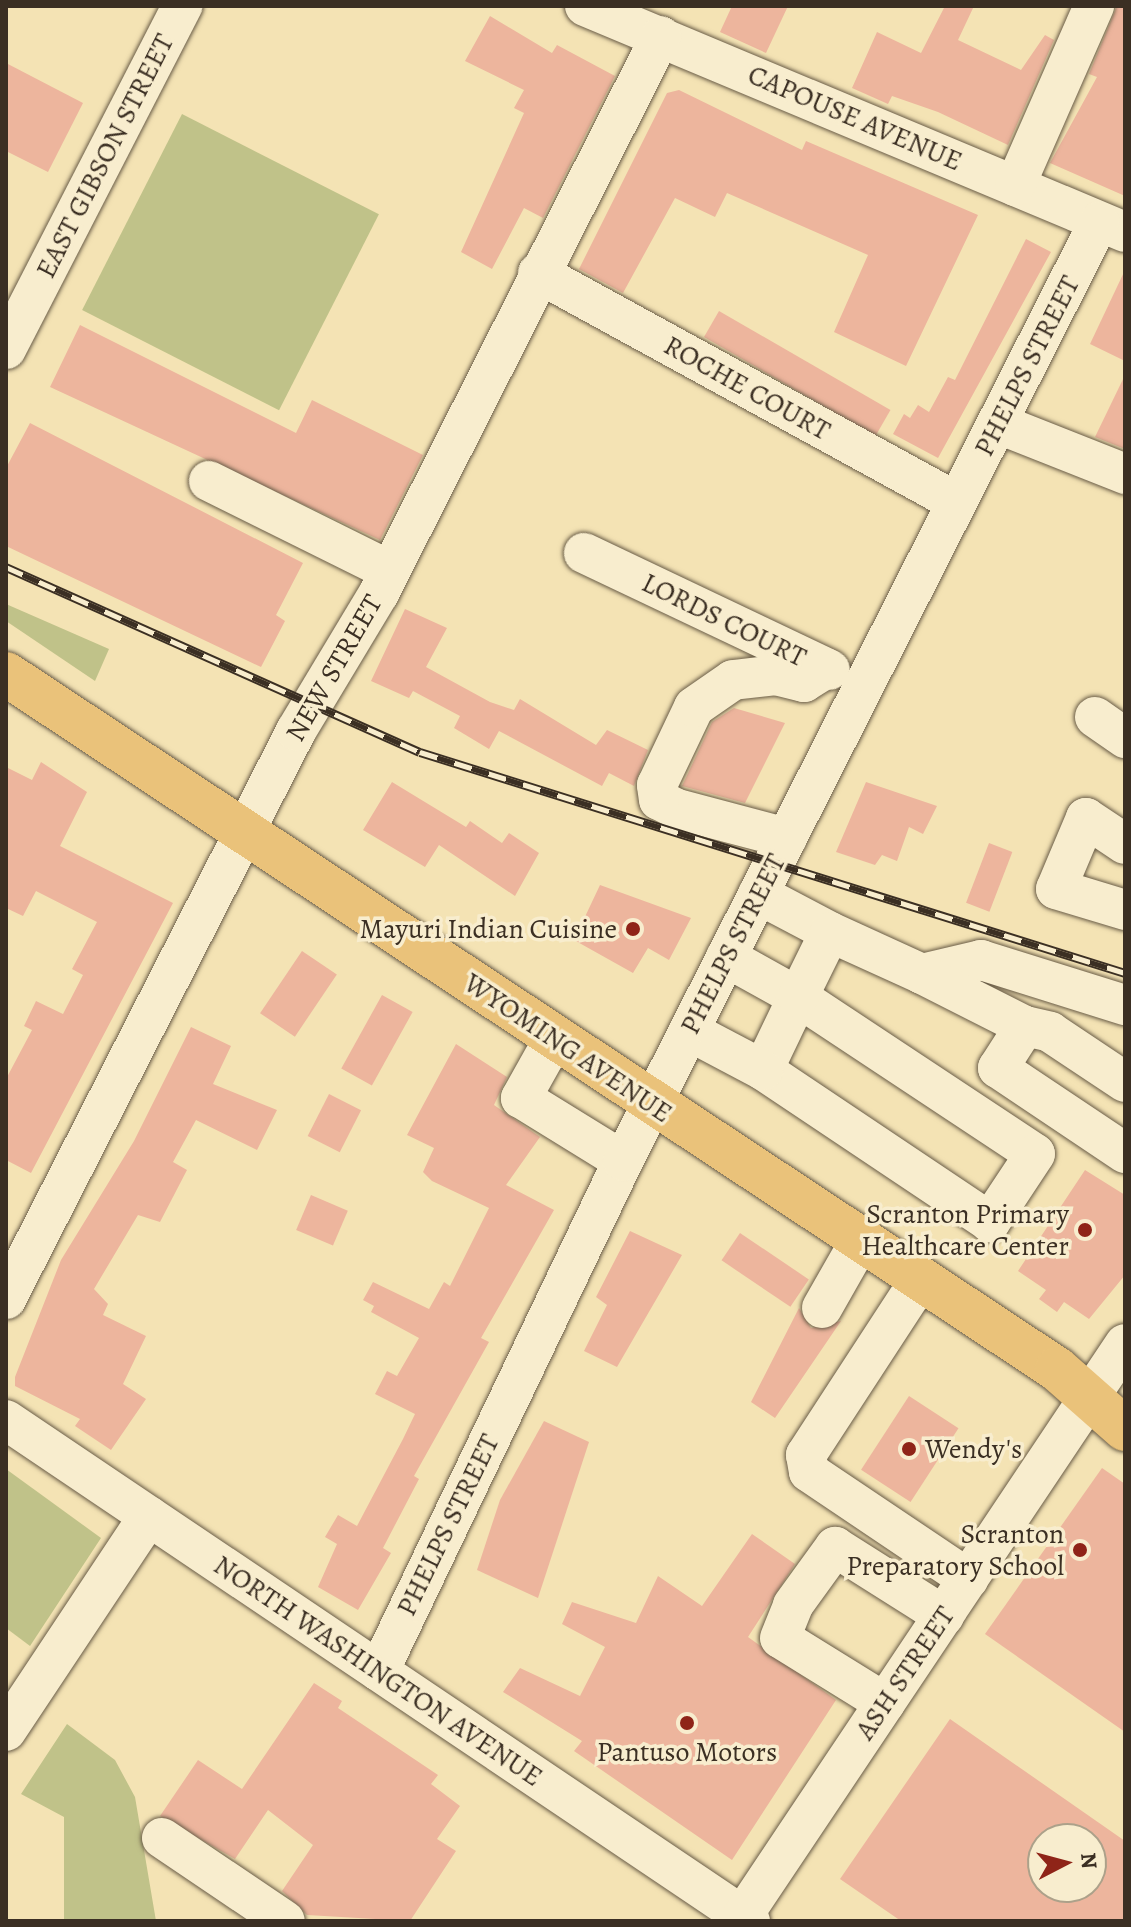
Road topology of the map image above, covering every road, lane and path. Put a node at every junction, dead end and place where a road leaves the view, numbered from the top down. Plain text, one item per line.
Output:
1 (182, 6) edge
2 (585, 6) edge
3 (1094, 6) edge
4 (647, 23) edge
5 (1015, 186) junction
6 (1112, 227) edge
7 (538, 273) junction
8 (18, 295) edge
9 (6, 349) edge
10 (999, 424) junction
11 (1125, 474) edge
12 (209, 481) dead end
13 (956, 502) junction
14 (584, 553) dead end
15 (390, 571) junction
16 (826, 668) junction
17 (6, 674) edge
18 (864, 687) junction
19 (247, 831) junction
20 (787, 838) junction
21 (1125, 844) edge
22 (758, 894) junction
23 (1125, 910) edge
24 (830, 932) junction
25 (726, 957) junction
26 (922, 974) junction
27 (798, 997) junction
28 (1125, 1005) edge
29 (1025, 1026) junction
30 (689, 1031) junction
31 (554, 1039) junction
32 (998, 1068) junction
33 (763, 1070) junction
34 (1125, 1082) edge
35 (651, 1105) junction
36 (971, 1112) junction
37 (1125, 1153) edge
38 (623, 1161) junction
39 (860, 1241) junction
40 (920, 1280) junction
41 (6, 1299) edge
42 (822, 1308) dead end
43 (1125, 1344) edge
44 (1089, 1397) junction
45 (6, 1420) edge
46 (1125, 1429) edge
47 (149, 1516) junction
48 (968, 1579) junction
49 (944, 1616) junction
50 (379, 1671) junction
51 (885, 1703) junction
52 (6, 1731) edge
53 (162, 1838) dead end
54 (744, 1919) edge
55 (285, 1921) edge

1 - 8 street, EAST GIBSON STREET
2 - 4 street, CAPOUSE AVENUE
3 - 5 street
4 - 5 street, CAPOUSE AVENUE
4 - 7 street, NEW STREET
5 - 6 street, CAPOUSE AVENUE
6 - 10 street, PHELPS STREET
7 - 13 street, ROCHE COURT
7 - 15 street, NEW STREET
8 - 9 street, EAST GIBSON STREET
10 - 11 street
10 - 13 street, PHELPS STREET
12 - 15 street
13 - 18 street, PHELPS STREET
14 - 16 street, LORDS COURT
15 - 19 street, NEW STREET
16 - 18 street, LORDS COURT
16 - 20 street
17 - 19 main road, WYOMING AVENUE
18 - 20 street, PHELPS STREET
19 - 31 main road, WYOMING AVENUE
19 - 41 street, NEW STREET
20 - 22 street, PHELPS STREET
21 - 23 street
22 - 24 street
22 - 25 street, PHELPS STREET
24 - 26 street
24 - 27 street
25 - 27 street
25 - 30 street, PHELPS STREET
26 - 28 street
26 - 29 street
27 - 33 street
27 - 36 street
29 - 32 street
29 - 34 street
30 - 33 street
30 - 35 street, PHELPS STREET
31 - 35 main road, WYOMING AVENUE
31 - 38 street
32 - 36 street
32 - 37 street
33 - 36 street
35 - 38 street, PHELPS STREET
35 - 39 main road, WYOMING AVENUE
38 - 50 street, PHELPS STREET
39 - 40 main road, WYOMING AVENUE
39 - 42 street
40 - 44 main road, WYOMING AVENUE
40 - 48 street
43 - 44 street, ASH STREET
44 - 46 main road, WYOMING AVENUE
44 - 48 street, ASH STREET
45 - 47 street, NORTH WASHINGTON AVENUE
47 - 50 street, NORTH WASHINGTON AVENUE
47 - 52 street
48 - 49 street, ASH STREET
49 - 51 street, ASH STREET
49 - 51 street
50 - 54 street, NORTH WASHINGTON AVENUE
51 - 54 street, ASH STREET
53 - 55 street

